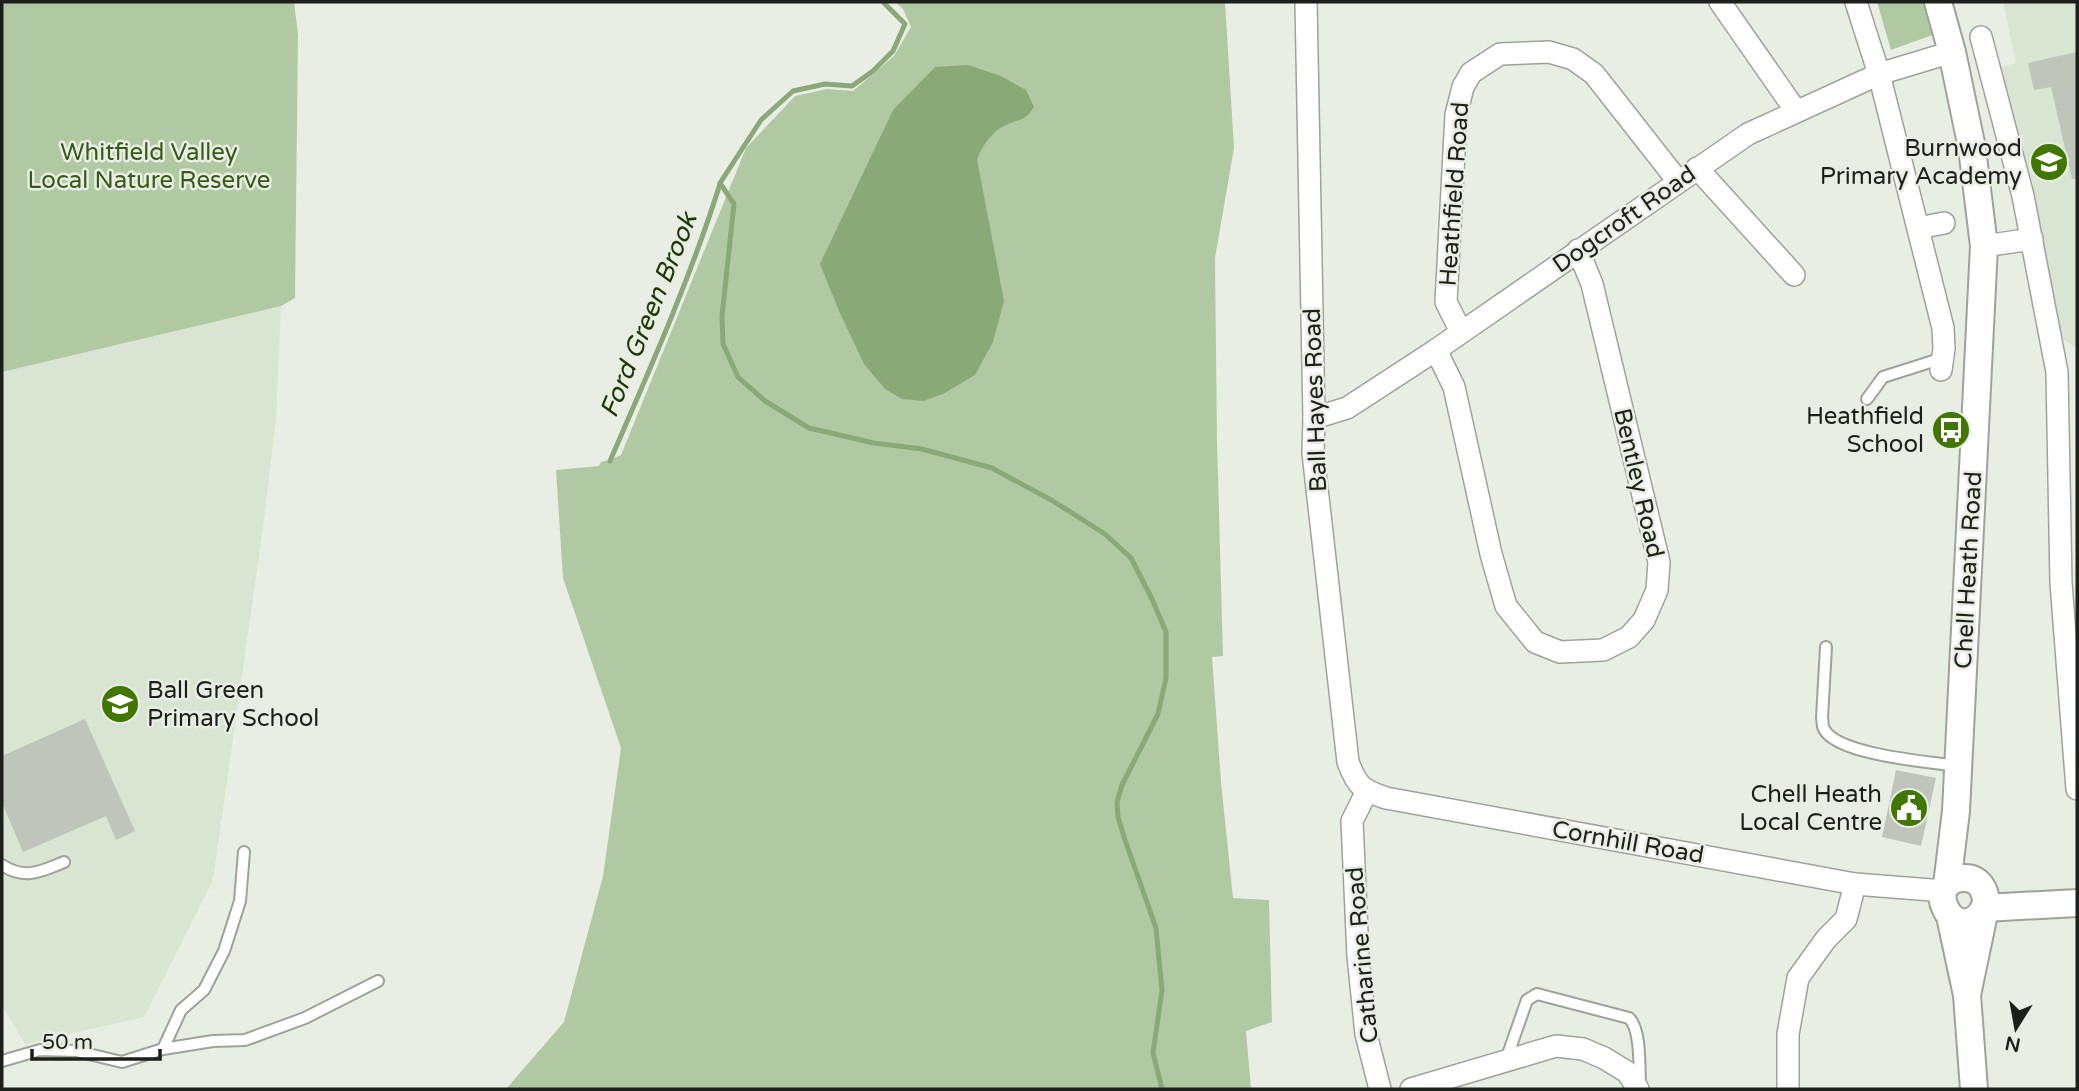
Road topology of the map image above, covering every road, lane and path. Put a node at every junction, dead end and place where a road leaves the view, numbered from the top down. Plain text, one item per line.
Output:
1 (1306, 2) edge
2 (1720, 2) edge
3 (1856, 2) edge
4 (1938, 2) edge
5 (1981, 37) dead end
6 (1952, 52) junction
7 (1880, 75) junction
8 (1797, 111) junction
9 (1697, 168) junction
10 (1678, 181) junction
11 (1944, 223) dead end
12 (1919, 228) junction
13 (2032, 239) junction
14 (1984, 246) junction
15 (1578, 250) junction
16 (1794, 275) dead end
17 (1461, 332) junction
18 (1436, 350) junction
19 (1942, 364) joint
20 (2067, 372) edge
21 (1867, 399) dead end
22 (1314, 418) junction
23 (1826, 646) dead end
24 (1958, 766) junction
25 (2077, 789) edge
26 (1367, 791) junction
27 (1956, 810) junction
28 (244, 852) dead end
29 (64, 862) dead end
30 (2, 865) edge
31 (1855, 884) junction
32 (1980, 896) junction
33 (1946, 900) junction
34 (2072, 903) edge
35 (378, 981) dead end
36 (1967, 995) junction
37 (163, 1049) junction
38 (1506, 1060) junction
39 (2, 1061) edge
40 (1380, 1089) edge
41 (1411, 1089) edge
42 (1639, 1089) edge
43 (1788, 1089) edge
44 (1974, 1089) edge

1 - 22 street, Ball Hayes Road
2 - 8 street
3 - 7 street
4 - 6 street, Chell Heath Road
5 - 13 street
6 - 7 street, Dogcroft Road
6 - 14 street, Chell Heath Road
7 - 8 street, Dogcroft Road
7 - 12 street
8 - 9 street, Dogcroft Road
9 - 10 street, Dogcroft Road
9 - 16 street
10 - 15 street, Dogcroft Road
10 - 17 street, Heathfield Road
11 - 12 street
12 - 19 street
13 - 14 street
13 - 20 street
14 - 24 street, Chell Heath Road
15 - 17 street, Dogcroft Road
15 - 18 street, Bentley Road
17 - 18 street, Dogcroft Road
18 - 22 street, Dogcroft Road
19 - 21 lane
20 - 25 street
22 - 26 street, Ball Hayes Road
23 - 24 lane
24 - 27 street, Chell Heath Road
26 - 31 street, Cornhill Road
26 - 40 street, Catharine Road
27 - 32 street, Chell Heath Road
27 - 33 street, Chell Heath Road
28 - 37 lane
29 - 30 lane
31 - 33 street, Cornhill Road
31 - 43 street
32 - 33 street
32 - 33 street
32 - 34 street
32 - 36 street, Chell Heath Road
33 - 36 street, Chell Heath Road
35 - 37 lane
36 - 44 street, Chell Heath Road
37 - 39 lane
38 - 41 street
38 - 42 street
38 - 42 lane

